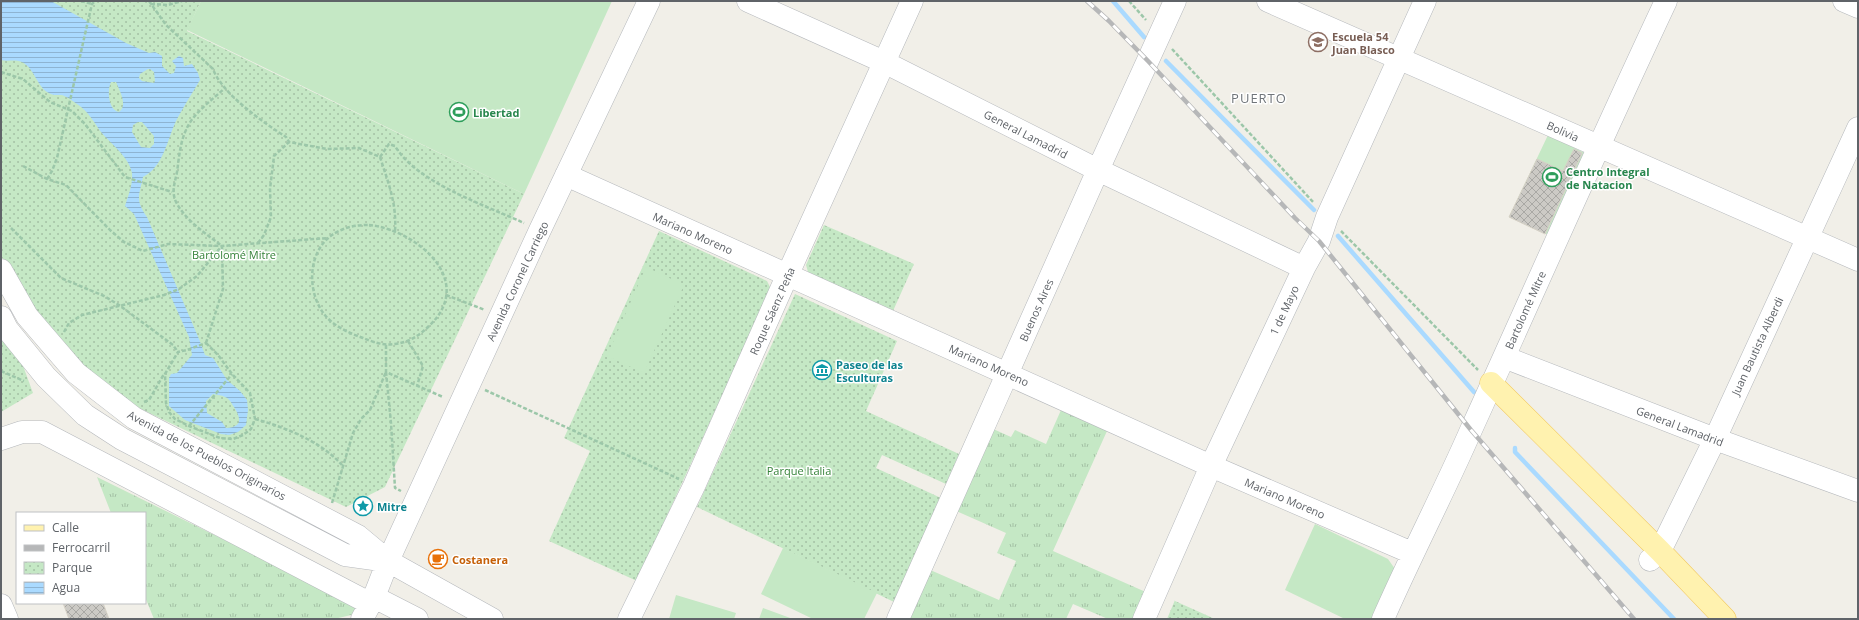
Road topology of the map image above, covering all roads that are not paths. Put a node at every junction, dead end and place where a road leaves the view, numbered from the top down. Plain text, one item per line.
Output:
1 (649, 1) edge
2 (748, 1) edge
3 (912, 1) edge
4 (1175, 1) edge
5 (1268, 1) edge
6 (1425, 1) edge
7 (1666, 1) edge
8 (1844, 1) edge
9 (1858, 7) edge
10 (1398, 58) junction
11 (884, 62) junction
12 (1858, 128) edge
13 (1598, 147) junction
14 (1098, 170) junction
15 (566, 175) junction
16 (1807, 238) junction
17 (1858, 260) edge
18 (1304, 268) junction
19 (1, 270) edge
20 (787, 276) junction
21 (1, 317) edge
22 (1504, 357) junction
23 (1008, 374) junction
24 (1488, 390) junction
25 (1, 439) edge
26 (1714, 439) junction
27 (1211, 466) junction
28 (1858, 491) edge
29 (1412, 553) junction
30 (1655, 556) junction
31 (388, 561) junction
32 (1, 605) edge
33 (369, 607) edge
34 (7, 619) edge
35 (417, 619) edge
36 (492, 619) edge
37 (629, 619) edge
38 (898, 619) edge
39 (1144, 619) edge
40 (1383, 619) edge
41 (1706, 619) edge
42 (1725, 619) edge

1 - 15 street, Avenida Coronel Carriego
2 - 11 street, General Lamadrid
3 - 11 street, Roque Sáenz Peña
4 - 14 street, Buenos Aires
5 - 10 street, Bolivia
6 - 10 street, 1 de Mayo
7 - 13 street, Bartolomé Mitre
8 - 9 street
10 - 13 street, Bolivia
10 - 18 street, 1 de Mayo
11 - 14 street, General Lamadrid
11 - 20 street, Roque Sáenz Peña
12 - 16 street, Juan Bautista Alberdi
13 - 16 street, Bolivia
13 - 22 street, Bartolomé Mitre
14 - 18 street, General Lamadrid
14 - 23 street, Buenos Aires
15 - 20 street, Mariano Moreno
15 - 31 street, Avenida Coronel Carriego
16 - 17 street, Bolivia
16 - 26 street, Juan Bautista Alberdi
18 - 27 street, 1 de Mayo
19 - 31 street, Avenida de los Pueblos Originarios
20 - 23 street, Mariano Moreno
20 - 37 street, Roque Sáenz Peña
21 - 31 street, Avenida de los Pueblos Originarios
22 - 24 street, Bartolomé Mitre
22 - 26 street, General Lamadrid
23 - 27 street, Mariano Moreno
23 - 38 street, Buenos Aires
24 - 29 street, Bartolomé Mitre
24 - 30 main road
25 - 33 street
26 - 28 street, General Lamadrid
26 - 30 street, Juan Bautista Alberdi
27 - 29 street, Mariano Moreno
27 - 39 street, 1 de Mayo
29 - 40 street, Bartolomé Mitre
30 - 41 main road
30 - 42 main road
31 - 33 street, Avenida Coronel Carriego
31 - 36 street, Avenida de los Pueblos Originarios
32 - 34 street
33 - 35 street

